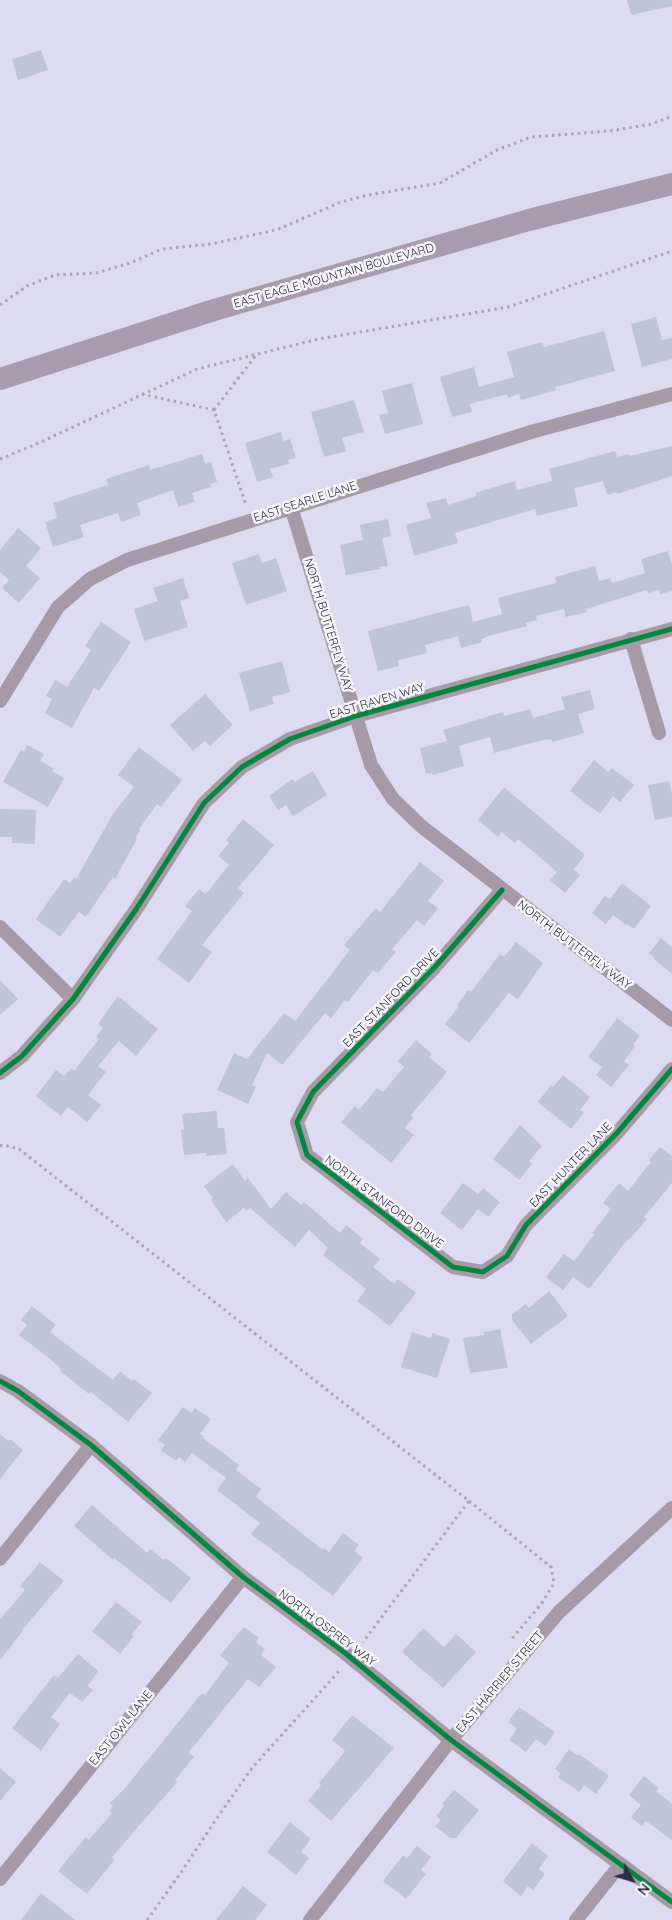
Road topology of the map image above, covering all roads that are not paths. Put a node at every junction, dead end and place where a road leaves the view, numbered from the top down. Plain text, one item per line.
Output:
1 (672, 184) edge
2 (0, 379) edge
3 (672, 394) edge
4 (291, 507) junction
5 (672, 629) edge
6 (631, 639) junction
7 (0, 701) edge
8 (356, 716) junction
9 (659, 733) dead end
10 (502, 890) junction
11 (0, 927) edge
12 (73, 999) junction
13 (672, 1020) edge
14 (672, 1068) edge
15 (0, 1073) edge
16 (297, 1122) joint
17 (483, 1272) joint
18 (0, 1381) edge
19 (91, 1445) junction
20 (672, 1508) edge
21 (0, 1559) edge
22 (243, 1578) junction
23 (452, 1740) junction
24 (620, 1865) junction
25 (0, 1879) edge
26 (672, 1902) edge
27 (310, 1920) edge
28 (576, 1920) edge

1 - 2 main road, EAST EAGLE MOUNTAIN BOULEVARD
3 - 4 street, EAST SEARLE LANE
4 - 7 street, EAST SEARLE LANE
4 - 8 street, NORTH BUTTERFLY WAY
5 - 6 street, EAST RAVEN WAY
6 - 8 street, EAST RAVEN WAY
6 - 9 street
8 - 10 street, NORTH BUTTERFLY WAY
8 - 12 street, EAST RAVEN WAY
10 - 13 street, NORTH BUTTERFLY WAY
10 - 16 street, EAST STANFORD DRIVE
11 - 12 street
12 - 15 street, EAST RAVEN WAY
14 - 17 street, EAST HUNTER LANE
16 - 17 street, NORTH STANFORD DRIVE
18 - 19 street, NORTH OSPREY WAY
19 - 21 street
19 - 22 street, NORTH OSPREY WAY
20 - 23 street, EAST HARRIER STREET
22 - 23 street, NORTH OSPREY WAY
22 - 25 street, EAST OWL LANE
23 - 24 street, NORTH OSPREY WAY
23 - 27 street, EAST HARRIER STREET
24 - 26 street, NORTH OSPREY WAY
24 - 28 street

